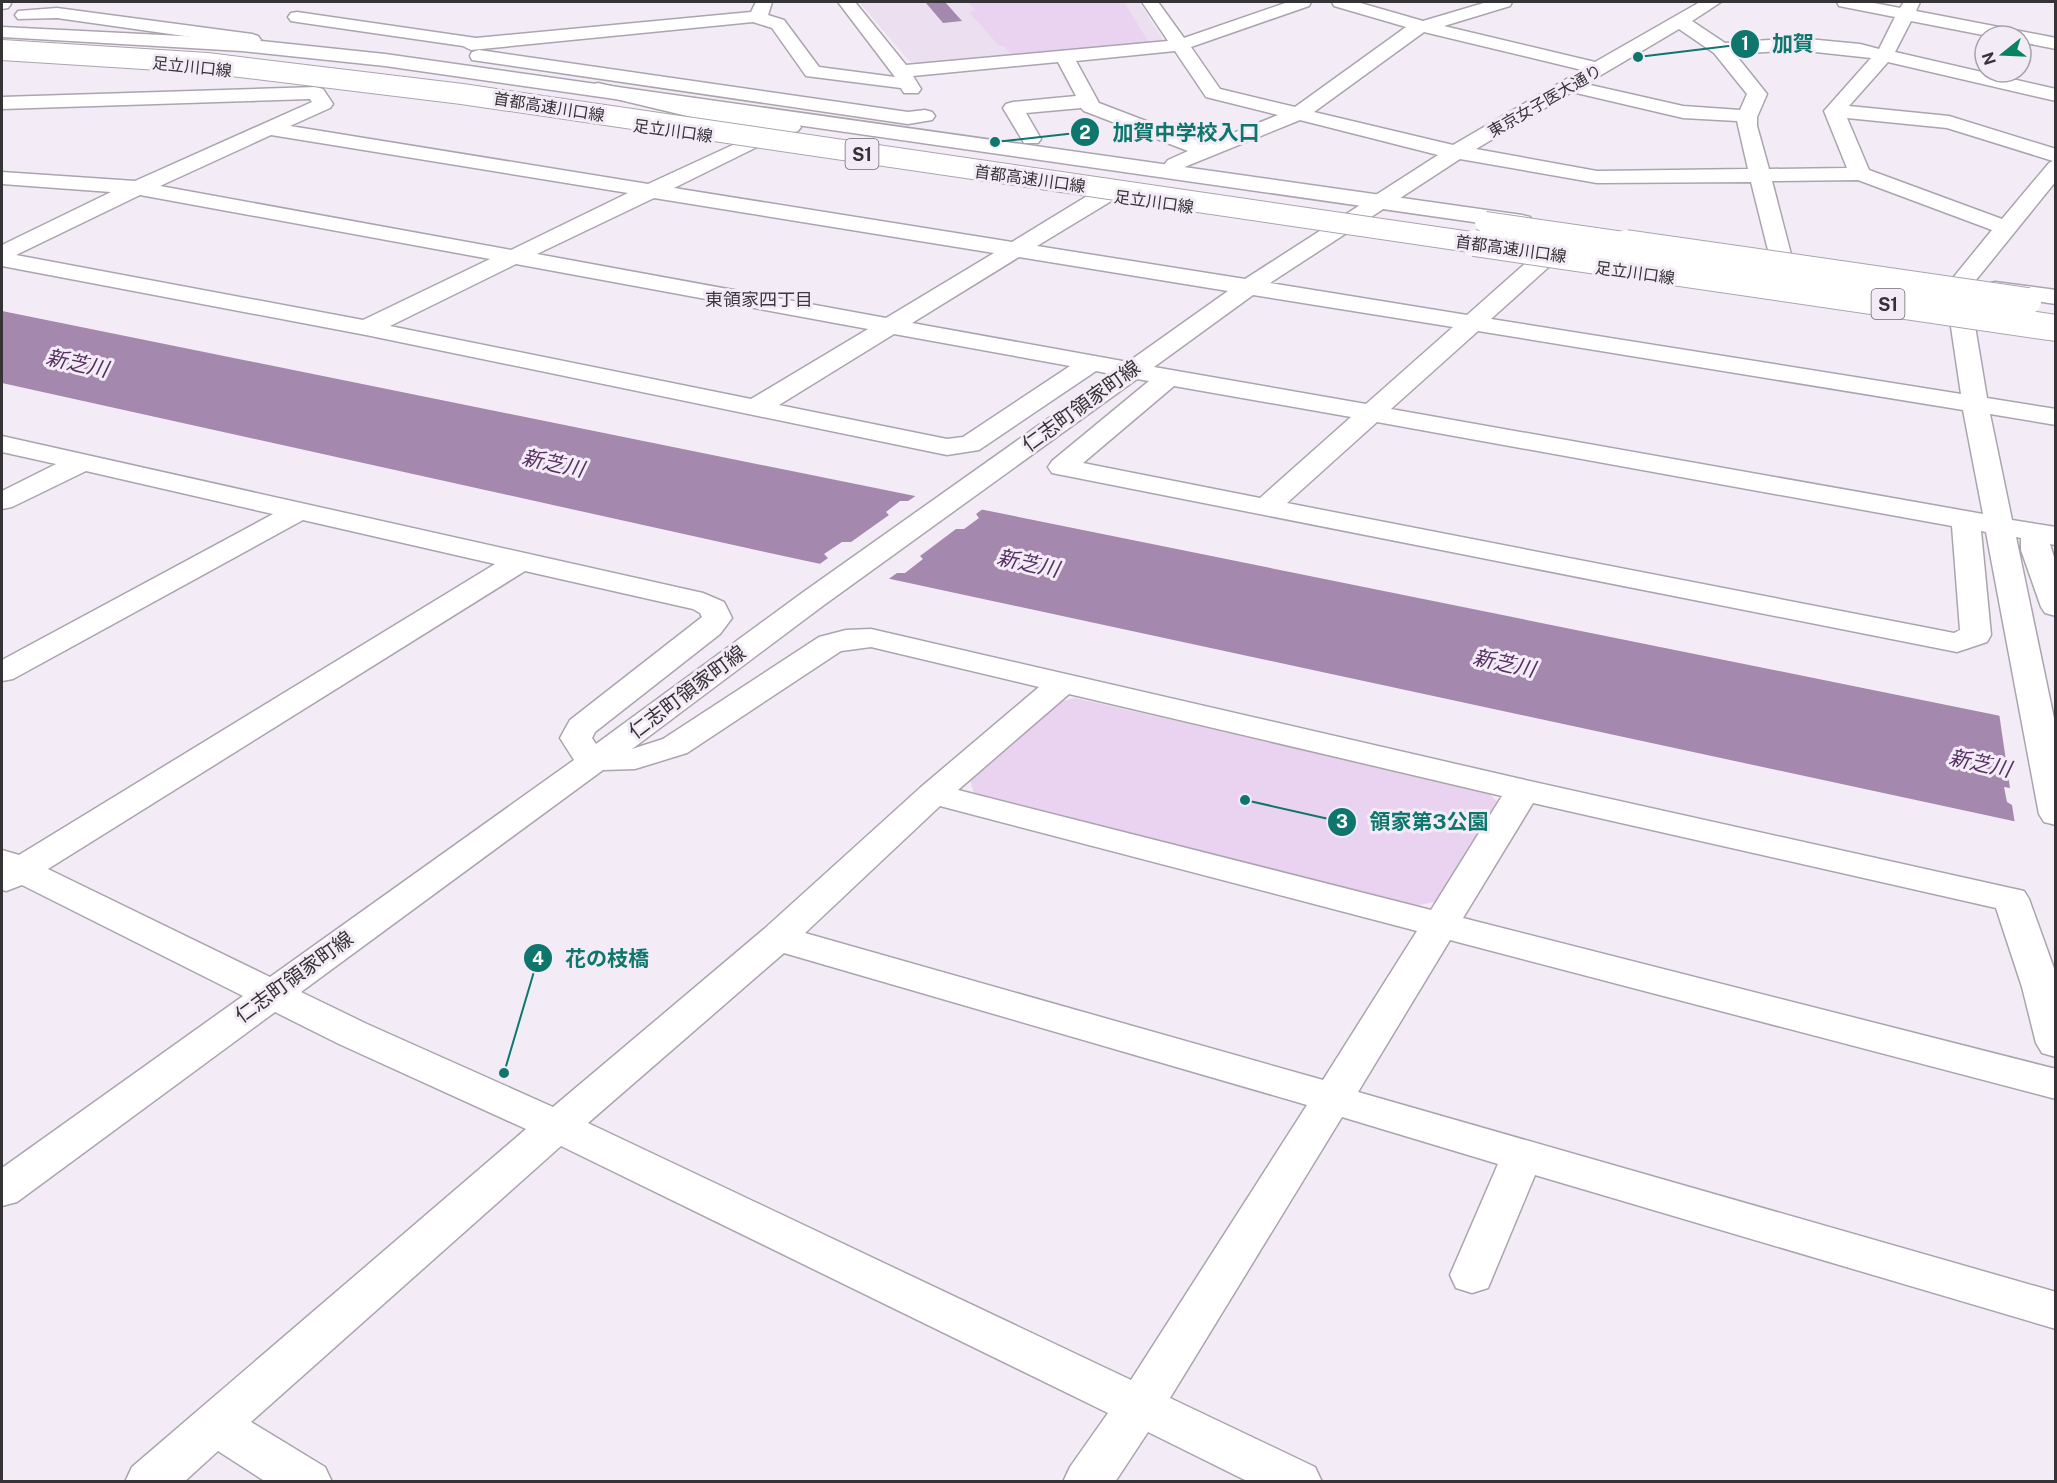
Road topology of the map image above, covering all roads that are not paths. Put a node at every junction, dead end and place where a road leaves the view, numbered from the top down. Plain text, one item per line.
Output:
1 (330, 2) edge
2 (846, 2) edge
3 (1150, 2) edge
4 (1303, 2) edge
5 (1340, 2) edge
6 (1503, 2) edge
7 (1712, 2) edge
8 (1845, 2) edge
9 (25, 8) edge
10 (1908, 8) edge
11 (759, 9) edge
12 (297, 17) junction
13 (1678, 21) junction
14 (462, 23) dead end
15 (483, 24) dead end
16 (1973, 25) edge
17 (1422, 27) junction
18 (388, 30) junction
19 (2, 39) edge
20 (526, 39) junction
21 (2033, 39) edge
22 (247, 42) junction
23 (471, 44) junction
24 (2055, 44) edge
25 (1179, 45) junction
26 (1722, 49) junction
27 (1884, 54) junction
28 (1065, 57) junction
29 (1599, 69) junction
30 (904, 76) junction
31 (1569, 86) junction
32 (598, 89) junction
33 (2055, 95) edge
34 (1088, 101) junction
35 (2, 103) edge
36 (1834, 111) junction
37 (1298, 114) junction
38 (561, 115) junction
39 (926, 116) junction
40 (1747, 116) junction
41 (269, 129) junction
42 (786, 131) junction
43 (927, 137) junction
44 (1031, 139) dead end
45 (750, 142) junction
46 (1208, 152) junction
47 (1456, 152) junction
48 (2055, 156) edge
49 (2055, 167) edge
50 (1170, 171) junction
51 (1759, 174) junction
52 (1860, 174) junction
53 (2, 178) edge
54 (137, 188) junction
55 (650, 191) junction
56 (1105, 195) junction
57 (1378, 201) junction
58 (2004, 227) junction
59 (1336, 229) junction
60 (1015, 250) junction
61 (2, 253) edge
62 (511, 258) junction
63 (1781, 258) junction
64 (2, 259) edge
65 (1544, 259) junction
66 (2, 274) edge
67 (1720, 279) junction
68 (34, 280) dead end
69 (1960, 284) junction
70 (1247, 288) junction
71 (2055, 297) edge
72 (2055, 305) edge
73 (2055, 314) edge
74 (1962, 320) junction
75 (1470, 324) junction
76 (892, 326) junction
77 (366, 328) junction
78 (2055, 328) edge
79 (2055, 334) edge
80 (1092, 363) junction
81 (1132, 370) junction
82 (1169, 377) junction
83 (1975, 403) junction
84 (755, 408) junction
85 (1371, 413) junction
86 (2055, 417) edge
87 (2, 444) edge
88 (83, 462) junction
89 (2, 501) edge
90 (1266, 507) junction
91 (297, 512) junction
92 (1966, 519) junction
93 (1999, 525) junction
94 (2045, 534) edge
95 (519, 562) junction
96 (2055, 606) edge
97 (2, 672) edge
98 (1061, 684) junction
99 (596, 760) junction
100 (1521, 790) junction
101 (933, 794) junction
102 (2055, 814) edge
103 (8, 871) edge
104 (1442, 924) junction
105 (777, 938) junction
106 (270, 994) junction
107 (2055, 1043) edge
108 (2055, 1084) edge
109 (1333, 1099) junction
110 (557, 1126) junction
111 (1523, 1155) junction
112 (2, 1190) edge
113 (1472, 1275) dead end
114 (2055, 1311) edge
115 (1140, 1406) junction
116 (214, 1424) junction
117 (148, 1482) edge
118 (308, 1482) edge
119 (1088, 1482) edge
120 (1298, 1482) edge

1 - 12 main road
2 - 30 main road
3 - 25 main road
4 - 25 main road
5 - 17 main road
6 - 17 main road
7 - 13 main road, 東京女子医大通り
8 - 10 main road
9 - 19 main road
9 - 22 main road
10 - 16 main road
10 - 27 main road
11 - 20 main road
11 - 30 main road
12 - 18 main road
12 - 22 main road
13 - 26 main road
13 - 29 main road, 東京女子医大通り
14 - 18 main road
15 - 20 main road
17 - 29 main road
17 - 37 main road
18 - 23 main road
19 - 22 main road, 足立川口線
19 - 38 main road, 足立川口線
19 - 67 main road, 首都高速川口線 / S1, bridge
19 - 72 main road, 首都高速川口線 / S1, bridge
20 - 23 main road
21 - 24 main road
22 - 32 main road, 足立川口線
23 - 39 main road
25 - 28 main road
25 - 37 main road
26 - 27 main road
26 - 40 main road
27 - 33 main road
27 - 36 main road
28 - 30 main road
28 - 34 main road
29 - 31 main road, 東京女子医大通り
30 - 39 main road
31 - 40 main road
31 - 47 main road, 東京女子医大通り
32 - 42 main road
32 - 43 main road, 足立川口線
34 - 44 main road
34 - 46 main road
35 - 41 main road
36 - 48 main road
36 - 52 main road
37 - 46 main road
37 - 47 main road
38 - 42 main road, S1
38 - 45 main road, 足立川口線
39 - 43 main road
40 - 51 main road
41 - 54 main road
41 - 55 main road
42 - 67 main road, S1, bridge
42 - 73 main road
43 - 50 main road, 足立川口線
45 - 55 main road
45 - 56 main road, 足立川口線
46 - 50 main road
47 - 51 main road
47 - 57 main road, 東京女子医大通り
49 - 58 main road
50 - 57 main road, 足立川口線
51 - 52 main road
51 - 63 main road
52 - 58 main road
53 - 54 main road
54 - 61 main road
54 - 62 main road
55 - 60 main road
55 - 62 main road
56 - 59 main road, 足立川口線
56 - 60 main road
57 - 59 main road, 仁志町領家町線
57 - 63 main road, 足立川口線
58 - 69 main road
59 - 65 main road, 足立川口線
59 - 70 main road, 仁志町領家町線
60 - 70 main road
60 - 76 main road
62 - 76 main road
62 - 77 main road
63 - 69 main road, 足立川口線
64 - 77 main road
65 - 74 main road, 足立川口線
65 - 75 main road
66 - 68 main road
67 - 78 main road, 首都高速川口線 / S1, bridge
69 - 71 main road, 足立川口線
69 - 74 main road
70 - 75 main road
70 - 81 main road, 仁志町領家町線
74 - 79 main road, 足立川口線
74 - 83 main road
75 - 83 main road
75 - 85 main road
76 - 80 main road
76 - 84 main road
77 - 84 main road
80 - 81 main road
80 - 84 main road
81 - 82 main road
81 - 99 main road, 仁志町領家町線
82 - 85 main road
82 - 90 main road
83 - 86 main road
83 - 93 main road
85 - 90 main road
85 - 92 main road
87 - 88 main road
88 - 89 main road
88 - 91 main road
90 - 92 main road
91 - 95 main road
91 - 97 main road
92 - 93 main road
93 - 94 main road
93 - 102 main road
94 - 96 main road
95 - 99 main road
95 - 103 main road
98 - 99 main road
98 - 100 main road
98 - 101 main road
99 - 106 main road, 仁志町領家町線
100 - 104 main road
100 - 107 main road
101 - 104 main road
101 - 105 main road
103 - 106 main road
104 - 108 main road
104 - 109 main road
105 - 109 main road
105 - 110 main road
106 - 110 main road
106 - 112 main road, 仁志町領家町線
109 - 111 main road
109 - 115 main road
110 - 115 main road
110 - 116 main road
111 - 113 main road
111 - 114 main road
115 - 119 main road
115 - 120 main road
116 - 117 main road
116 - 118 main road

